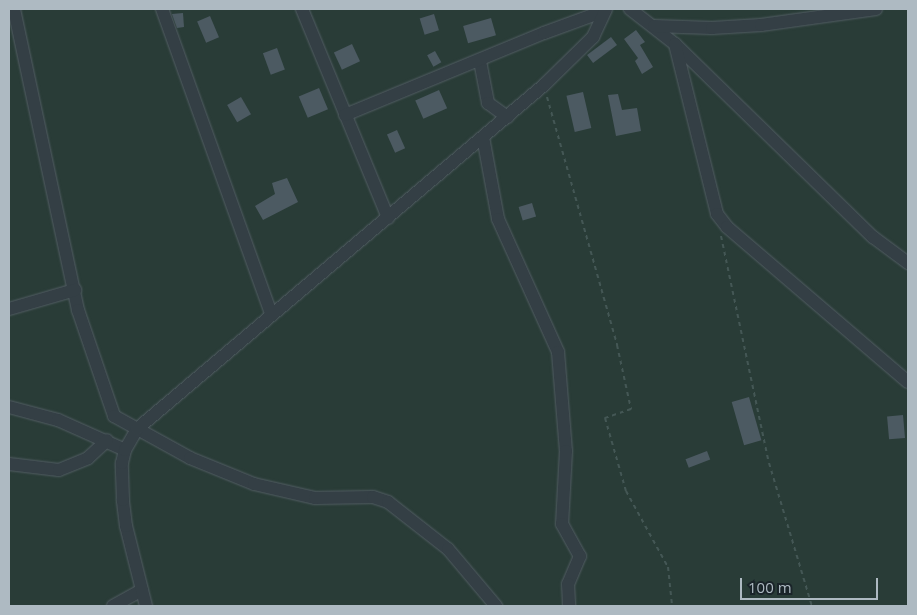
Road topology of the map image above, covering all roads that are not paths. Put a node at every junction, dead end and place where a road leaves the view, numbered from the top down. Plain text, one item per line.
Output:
1 (14, 9) edge
2 (162, 9) edge
3 (302, 9) edge
4 (630, 9) edge
5 (876, 9) edge
6 (605, 10) edge
7 (654, 26) junction
8 (675, 44) junction
9 (480, 61) junction
10 (345, 115) junction
11 (506, 117) junction
12 (483, 137) junction
13 (388, 218) junction
14 (908, 264) edge
15 (74, 290) junction
16 (9, 309) edge
17 (271, 313) junction
18 (908, 382) edge
19 (9, 406) edge
20 (138, 429) junction
21 (107, 440) junction
22 (125, 450) junction
23 (9, 464) edge
24 (142, 590) junction
25 (113, 606) edge
26 (146, 606) edge
27 (496, 606) edge
28 (569, 606) edge

1 - 15 street
2 - 17 street
3 - 10 street
4 - 7 street
5 - 7 street
6 - 9 street
6 - 11 street
7 - 8 street
8 - 14 street
8 - 18 street
9 - 10 street
9 - 11 street
10 - 13 street
11 - 12 street
12 - 13 street
12 - 28 street
13 - 17 street
15 - 16 street
15 - 20 street
17 - 20 street
19 - 21 street
20 - 22 street
20 - 27 street
21 - 22 street
21 - 23 street
22 - 24 street
24 - 25 street
24 - 26 street

